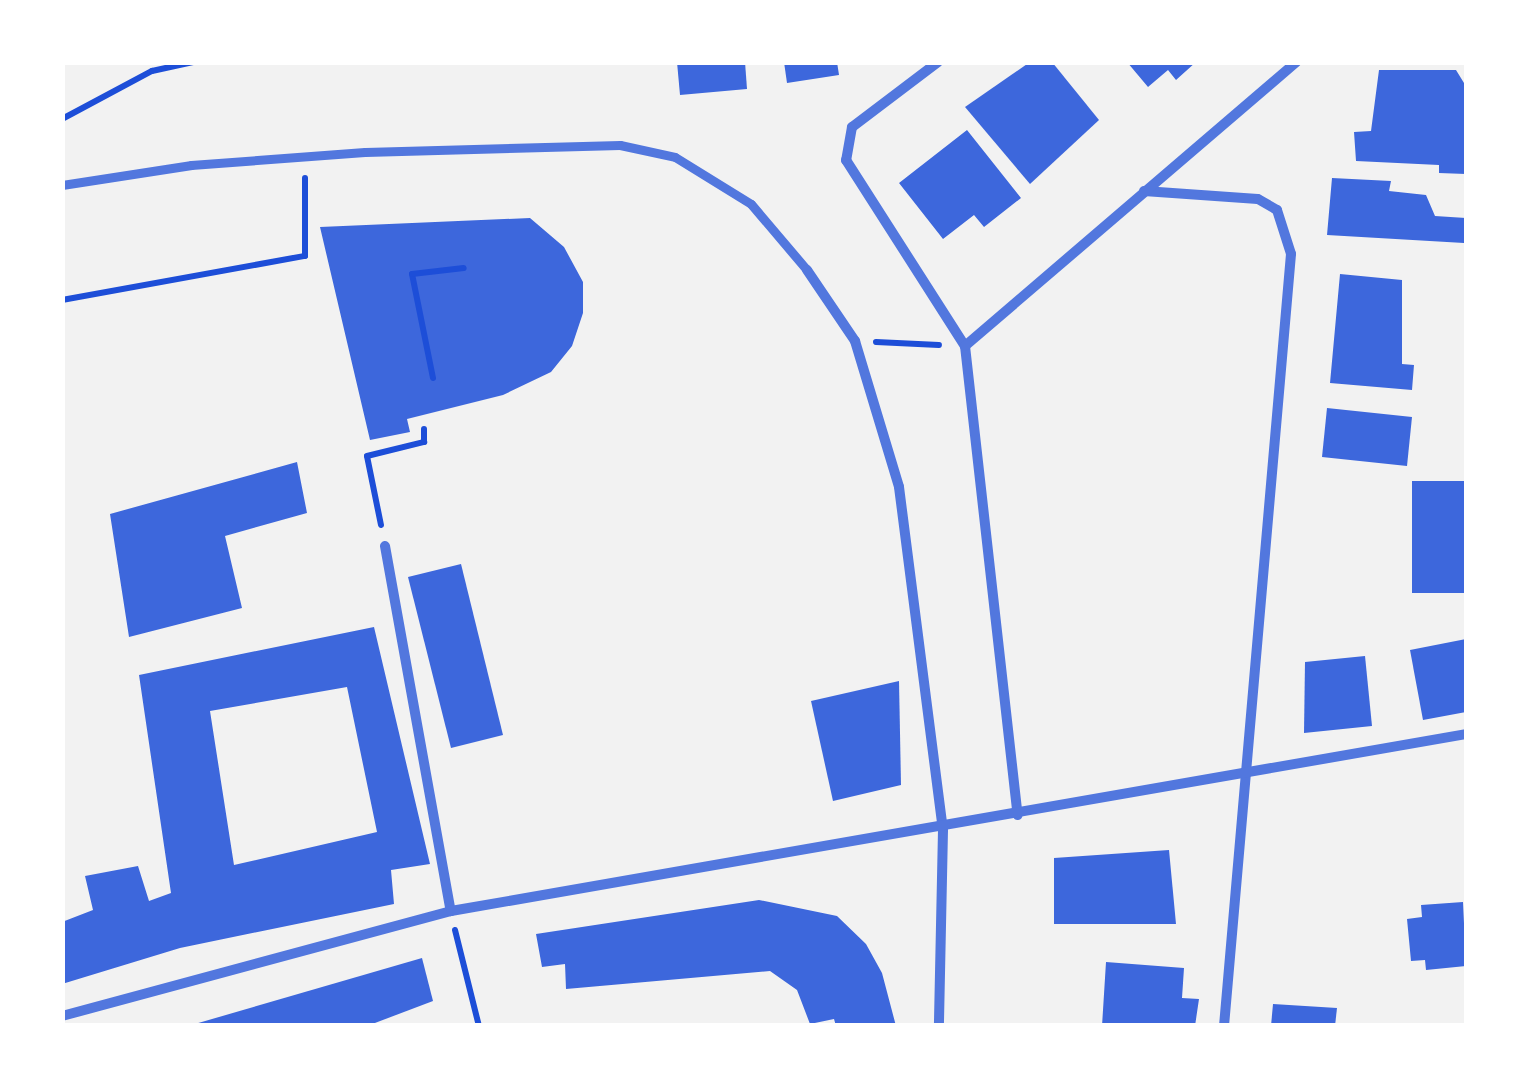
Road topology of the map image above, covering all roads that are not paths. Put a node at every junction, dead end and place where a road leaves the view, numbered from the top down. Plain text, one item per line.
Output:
1 (938, 62) edge
2 (1296, 62) edge
3 (62, 185) edge
4 (1144, 192) junction
5 (806, 270) joint
6 (965, 346) junction
7 (385, 546) road end
8 (1466, 734) edge
9 (1250, 771) junction
10 (1018, 815) junction
11 (943, 830) junction
12 (451, 911) junction
13 (62, 1016) edge
14 (939, 1026) edge
15 (1224, 1026) edge

1 - 6 street
2 - 4 street
3 - 5 street
4 - 6 street
4 - 9 street
5 - 11 street
6 - 10 street
7 - 12 street
8 - 9 street
9 - 10 street
9 - 15 street
10 - 11 street
11 - 12 street
11 - 14 street
12 - 13 street

